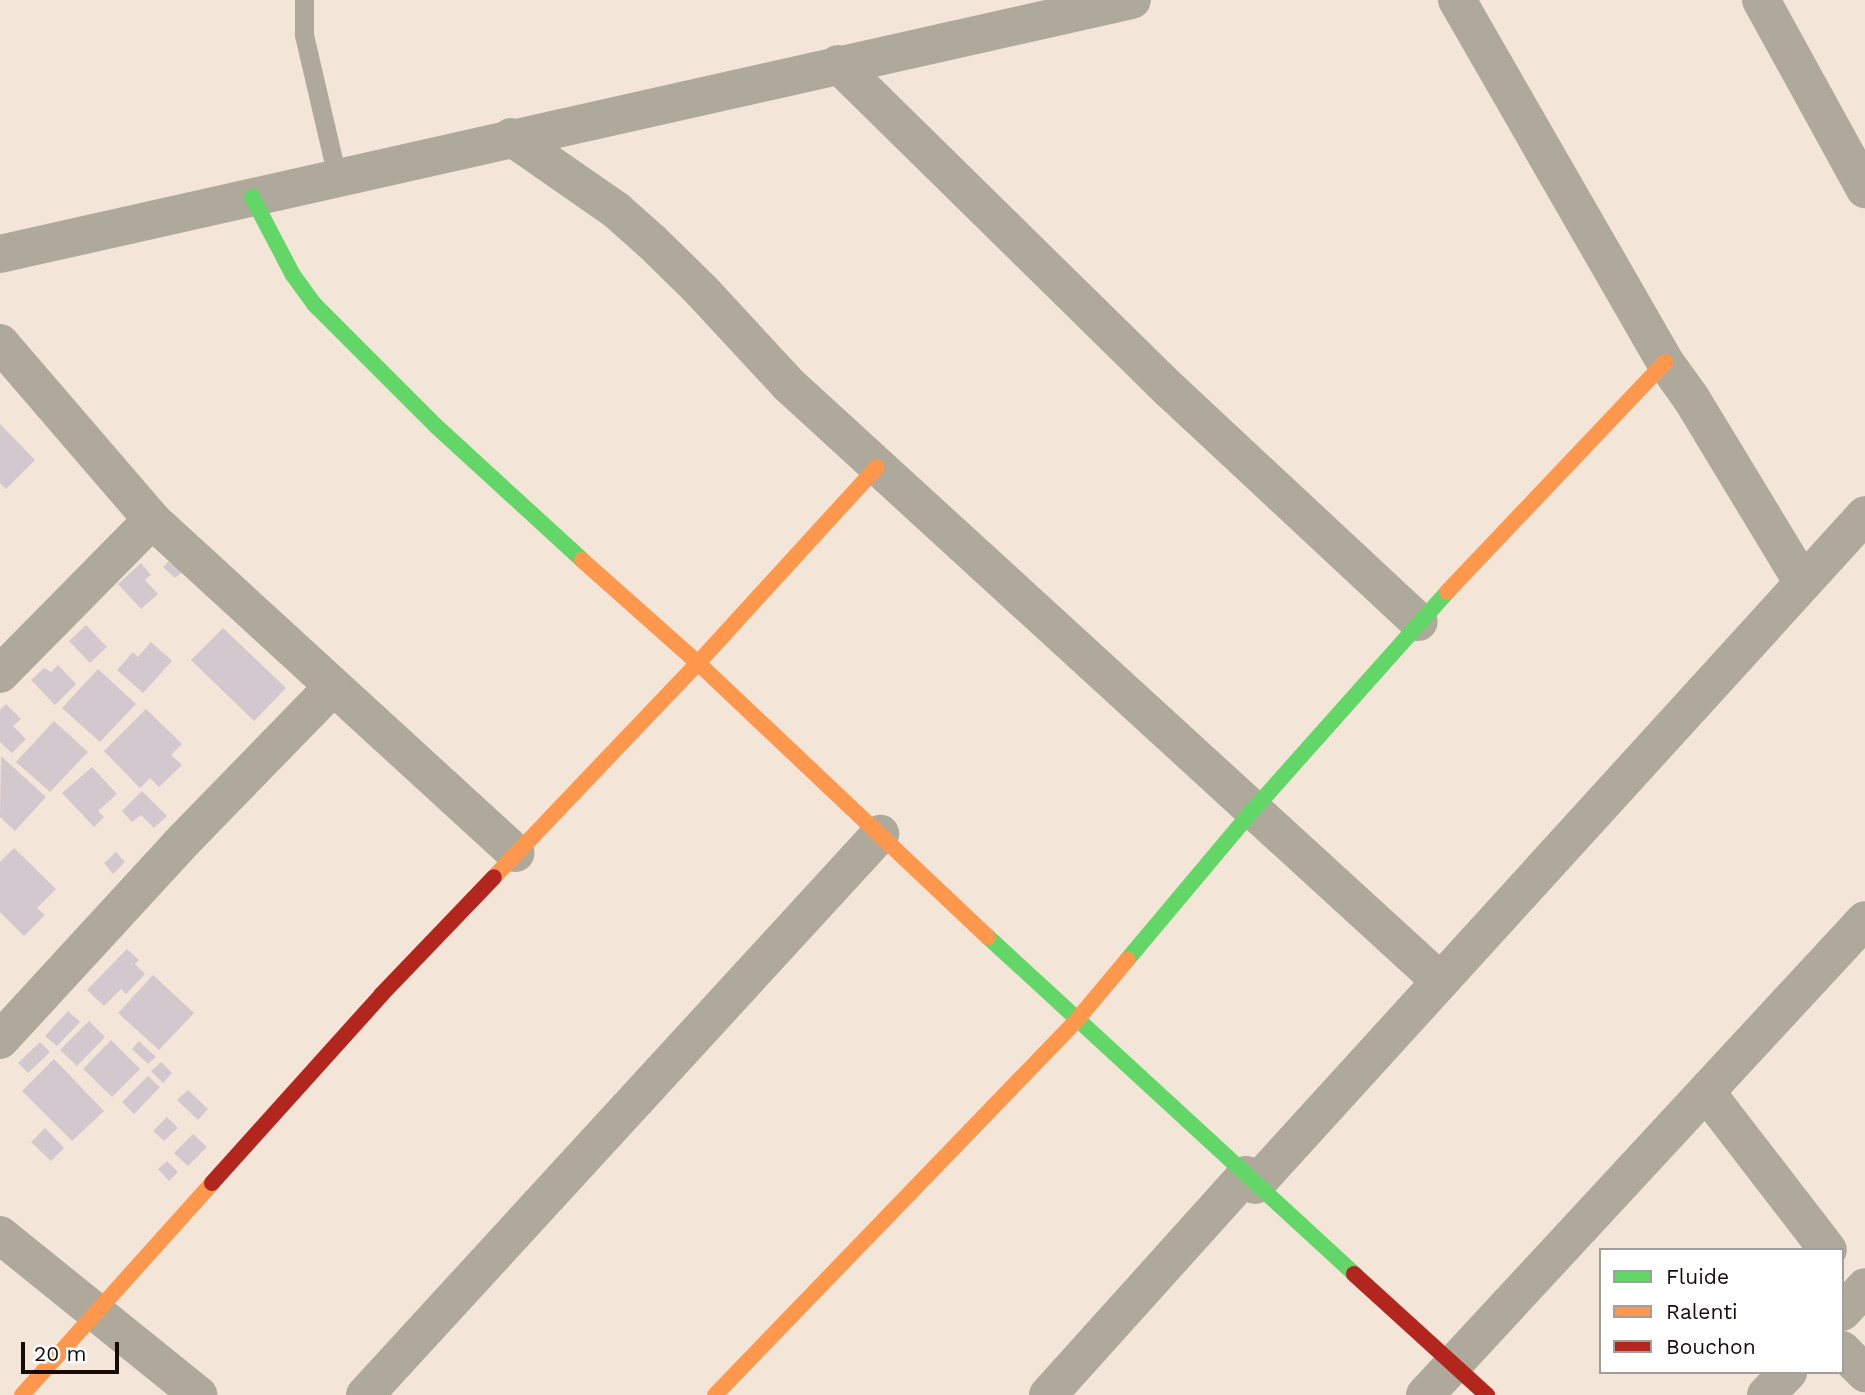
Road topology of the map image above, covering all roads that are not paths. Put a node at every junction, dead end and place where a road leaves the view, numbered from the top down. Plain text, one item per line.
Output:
1 (304, 0) edge
2 (1132, 0) edge
3 (1457, 0) edge
4 (1761, 0) edge
5 (838, 64) junction
6 (511, 137) junction
7 (337, 177) junction
8 (1865, 189) edge
9 (252, 197) junction
10 (0, 254) edge
11 (0, 343) edge
12 (1665, 362) junction
13 (877, 467) junction
14 (1865, 515) edge
15 (152, 520) junction
16 (1803, 583) junction
17 (1419, 622) junction
18 (698, 663) junction
19 (0, 674) edge
20 (333, 687) junction
21 (1253, 810) junction
22 (880, 834) junction
23 (515, 853) junction
24 (1865, 920) edge
25 (1439, 980) junction
26 (1076, 1021) junction
27 (0, 1040) edge
28 (1707, 1093) junction
29 (1250, 1180) junction
30 (0, 1235) edge
31 (1826, 1248) edge
32 (93, 1312) junction
33 (1844, 1352) edge
34 (1455, 1364) junction
35 (1865, 1373) edge
36 (1785, 1374) edge
37 (22, 1395) edge
38 (198, 1395) edge
39 (365, 1395) edge
40 (715, 1395) edge
41 (1048, 1395) edge
42 (1424, 1395) edge
43 (1487, 1395) edge
44 (1766, 1395) edge

1 - 7 lane
2 - 5 street
3 - 12 street
4 - 8 street
5 - 6 street
5 - 17 street
6 - 7 street
6 - 13 street
7 - 9 street
9 - 10 street
9 - 18 street
11 - 15 street
12 - 16 street
12 - 17 street
13 - 18 street
13 - 21 street
14 - 16 street
15 - 19 street
15 - 20 street
16 - 25 street
17 - 21 street
18 - 22 street
18 - 23 street
20 - 23 street
20 - 27 street
21 - 25 street
21 - 26 street
22 - 26 street
22 - 39 street
23 - 32 street
24 - 28 street
25 - 29 street
26 - 29 street
26 - 40 street
28 - 31 street
28 - 34 street
29 - 34 street
29 - 41 street
30 - 32 street
32 - 37 street
32 - 38 street
33 - 35 street
34 - 42 street
34 - 43 street
36 - 44 street

